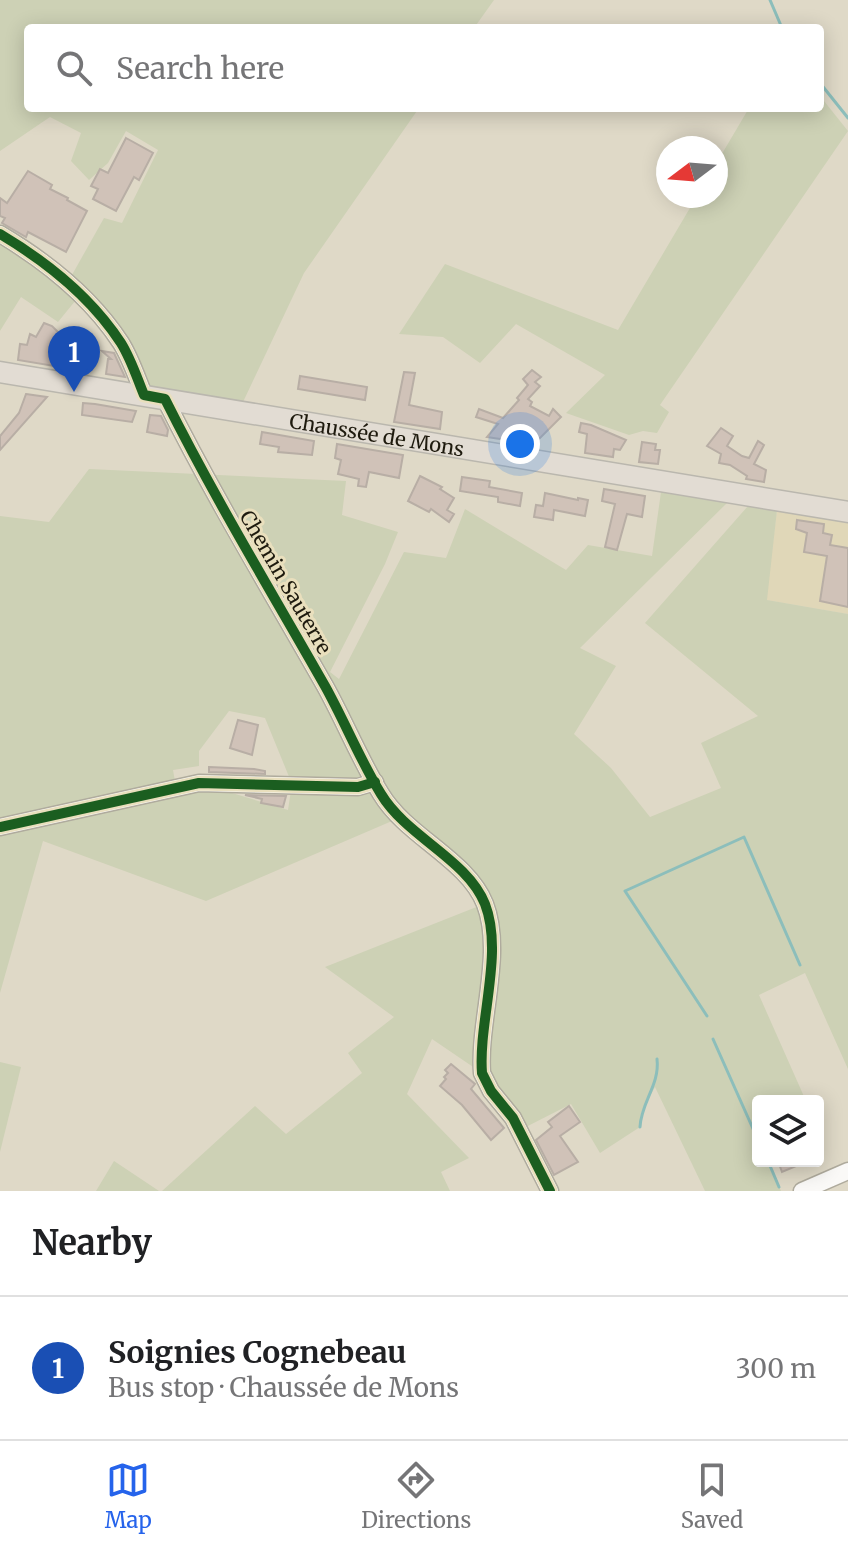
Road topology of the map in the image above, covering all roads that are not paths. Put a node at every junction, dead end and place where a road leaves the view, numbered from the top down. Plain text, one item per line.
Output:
1 (0, 234) edge
2 (0, 372) edge
3 (144, 395) junction
4 (165, 399) junction
5 (848, 512) edge
6 (375, 782) junction
7 (0, 827) edge
8 (848, 1171) edge
9 (550, 1191) edge
10 (802, 1191) edge

1 - 3 street
2 - 3 main road, Chaussée de Mons
3 - 4 main road, Chaussée de Mons
4 - 5 main road, Chaussée de Mons
4 - 6 street, Chemin Sauterre
6 - 7 street
6 - 9 street, Chemin Sauterre
8 - 10 street

